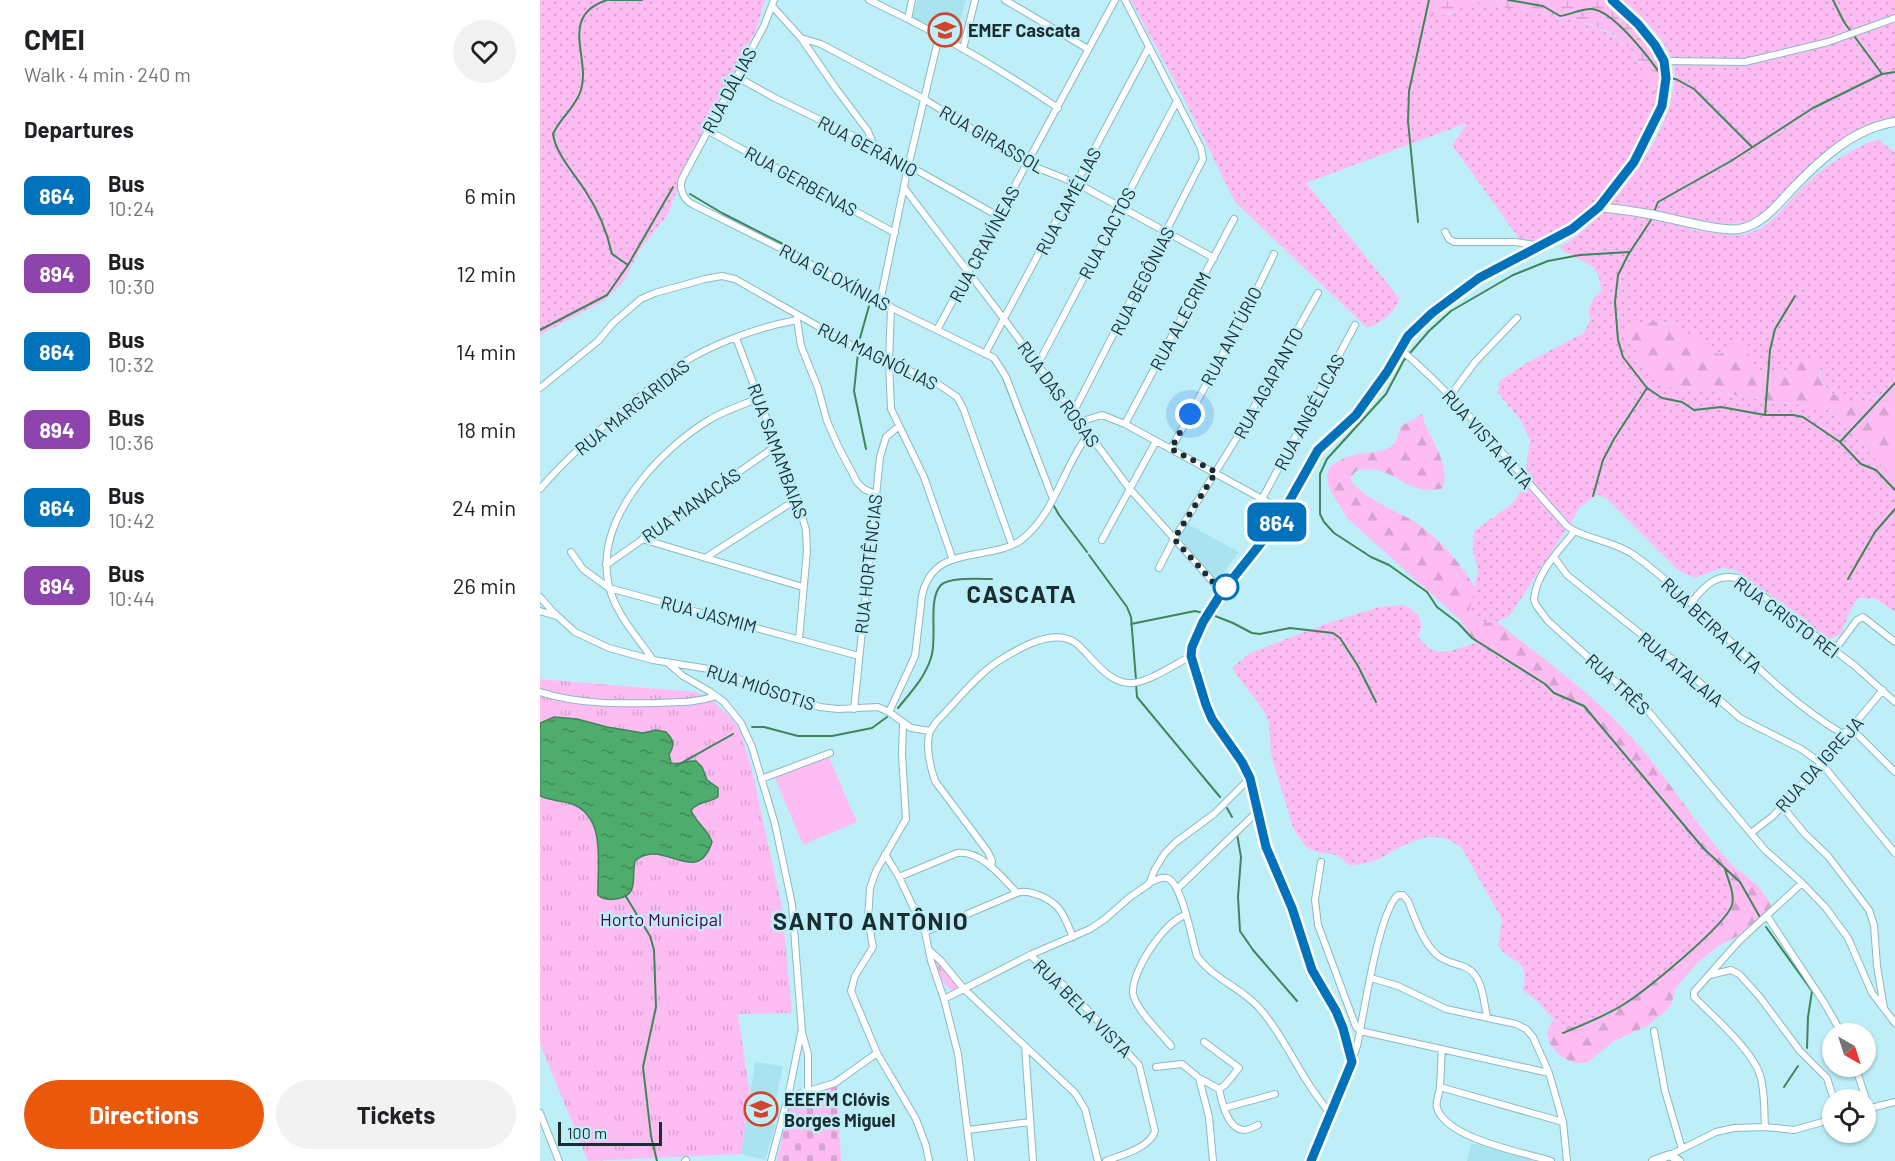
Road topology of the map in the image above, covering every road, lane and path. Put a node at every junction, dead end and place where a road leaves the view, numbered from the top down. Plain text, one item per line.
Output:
1 (869, 0) edge
2 (912, 0) edge
3 (975, 0) edge
4 (1005, 0) edge
5 (1115, 0) edge
6 (1125, 0) edge
7 (1612, 0) edge
8 (774, 3) edge
9 (908, 18) junction
10 (1895, 18) edge
11 (939, 36) junction
12 (801, 38) junction
13 (1149, 47) junction
14 (963, 50) junction
15 (1088, 50) junction
16 (1664, 61) junction
17 (737, 77) junction
18 (924, 99) junction
19 (1177, 101) junction
20 (1058, 108) junction
21 (1895, 122) edge
22 (707, 130) junction
23 (874, 146) junction
24 (1028, 164) junction
25 (908, 167) junction
26 (682, 179) joint
27 (1078, 184) junction
28 (905, 189) junction
29 (1599, 207) junction
30 (1120, 208) junction
31 (998, 216) junction
32 (1234, 219) dead end
33 (1445, 232) dead end
34 (895, 233) junction
35 (1167, 233) junction
36 (1543, 246) junction
37 (1274, 254) dead end
38 (1214, 258) junction
39 (969, 272) junction
40 (1318, 292) dead end
41 (880, 302) junction
42 (891, 307) junction
43 (797, 317) junction
44 (1517, 318) dead end
45 (1004, 319) junction
46 (1355, 325) dead end
47 (937, 330) junction
48 (736, 339) junction
49 (1399, 348) junction
50 (985, 354) junction
51 (889, 362) junction
52 (1038, 364) junction
53 (540, 388) edge
54 (1450, 396) junction
55 (759, 398) junction
56 (1073, 413) junction
57 (1079, 422) junction
58 (1125, 424) junction
59 (899, 426) junction
60 (1088, 435) junction
61 (1156, 441) junction
62 (776, 446) junction
63 (1171, 449) junction
64 (1216, 472) junction
65 (1129, 488) junction
66 (540, 489) edge
67 (875, 494) junction
68 (797, 499) junction
69 (1053, 499) junction
70 (1262, 500) junction
71 (1284, 511) junction
72 (1574, 532) junction
73 (642, 539) junction
74 (1174, 539) junction
75 (1102, 540) dead end
76 (1012, 545) junction
77 (571, 552) dead end
78 (1554, 557) junction
79 (705, 558) junction
80 (953, 560) junction
81 (606, 565) junction
82 (1159, 568) dead end
83 (803, 587) junction
84 (609, 588) junction
85 (1222, 592) junction
86 (540, 597) edge
87 (1691, 603) junction
88 (540, 611) edge
89 (557, 616) junction
90 (799, 639) junction
91 (1895, 642) edge
92 (1834, 651) junction
93 (859, 656) junction
94 (1191, 656) junction
95 (653, 660) junction
96 (668, 662) junction
97 (1883, 690) junction
98 (540, 692) edge
99 (716, 696) junction
100 (1895, 702) edge
101 (854, 709) junction
102 (889, 712) junction
103 (903, 723) junction
104 (1851, 728) junction
105 (930, 731) junction
106 (1843, 734) junction
107 (830, 753) dead end
108 (1821, 763) junction
109 (1895, 772) edge
110 (1250, 778) junction
111 (761, 779) junction
112 (1782, 805) junction
113 (1258, 811) junction
114 (1751, 833) junction
115 (1895, 853) edge
116 (885, 854) junction
117 (1321, 862) dead end
118 (991, 867) junction
119 (899, 877) junction
120 (1802, 883) junction
121 (1149, 884) junction
122 (1177, 889) junction
123 (1017, 893) junction
124 (1186, 915) junction
125 (1767, 916) junction
126 (925, 932) junction
127 (1073, 937) junction
128 (929, 951) junction
129 (1030, 956) junction
130 (1709, 975) junction
131 (1371, 978) junction
132 (964, 989) junction
133 (944, 999) junction
134 (1887, 1014) junction
135 (1487, 1017) junction
136 (1836, 1023) edge
137 (1895, 1023) edge
138 (1358, 1029) junction
139 (1654, 1031) dead end
140 (802, 1032) junction
141 (1204, 1042) dead end
142 (1025, 1046) junction
143 (1172, 1046) dead end
144 (1442, 1049) junction
145 (877, 1053) junction
146 (1352, 1062) junction
147 (1156, 1067) dead end
148 (1549, 1073) junction
149 (1199, 1078) junction
150 (1440, 1087) junction
151 (1219, 1089) junction
152 (1830, 1089) edge
153 (808, 1091) junction
154 (1275, 1094) dead end
155 (788, 1097) junction
156 (1895, 1102) edge
157 (1876, 1107) edge
158 (1224, 1108) junction
159 (540, 1113) edge
160 (1331, 1116) junction
161 (1030, 1122) junction
162 (1563, 1122) junction
163 (1822, 1122) edge
164 (1258, 1125) dead end
165 (1765, 1127) junction
166 (968, 1130) junction
167 (1682, 1149) junction
168 (1670, 1155) junction
169 (559, 1161) edge
170 (771, 1161) edge
171 (929, 1161) edge
172 (971, 1161) edge
173 (1033, 1161) edge
174 (1098, 1161) edge
175 (1106, 1161) edge
176 (1213, 1161) edge
177 (1311, 1161) edge
178 (1551, 1161) edge
179 (1567, 1161) edge
180 (1653, 1161) edge
181 (1679, 1161) edge

1 - 9 street
2 - 9 street
3 - 14 street
4 - 15 street
5 - 15 street, RUA CRAVÍNEAS
6 - 13 street
7 - 16 street
8 - 12 street
8 - 17 street, RUA DÁLIAS
9 - 11 street
10 - 16 street
11 - 14 street
11 - 18 street
12 - 18 street, RUA GIRASSOL
12 - 23 street
13 - 19 street
13 - 27 street, RUA CAMÉLIAS
14 - 20 street
15 - 20 street, RUA CRAVÍNEAS
16 - 29 street
17 - 22 street, RUA DÁLIAS
17 - 23 street, RUA GERÂNIO
18 - 24 street, RUA GIRASSOL
18 - 25 street
19 - 30 street, RUA CACTOS
19 - 35 street, RUA BEGÔNIAS
20 - 24 street, RUA CRAVÍNEAS
21 - 29 street
22 - 26 street, RUA DÁLIAS
22 - 34 street, RUA GERBENAS
23 - 25 street, RUA GERÂNIO
24 - 27 street, RUA GIRASSOL
24 - 31 street, RUA CRAVÍNEAS
25 - 28 street
25 - 31 street, RUA GERÂNIO
26 - 41 street, RUA GLOXÍNIAS
27 - 30 street, RUA GIRASSOL
27 - 45 street, RUA CAMÉLIAS
28 - 34 street
28 - 39 street, RUA DAS ROSAS
29 - 36 street
30 - 35 street, RUA GIRASSOL
30 - 52 street, RUA CACTOS
31 - 39 street, RUA CRAVÍNEAS
32 - 38 street, RUA ALECRIM
33 - 36 street
34 - 41 street
35 - 38 street, RUA GIRASSOL
35 - 56 street, RUA BEGÔNIAS
36 - 49 street
37 - 63 street, RUA ANTÚRIO
38 - 58 street, RUA ALECRIM
39 - 45 street, RUA DAS ROSAS
39 - 47 street, RUA CRAVÍNEAS
40 - 64 street, RUA AGAPANTO
41 - 42 street, RUA GLOXÍNIAS
42 - 47 street, RUA GLOXÍNIAS
42 - 51 street
43 - 48 street, RUA MARGARIDAS
43 - 51 street, RUA MAGNÓLIAS
43 - 53 street, RUA MAGNÓLIAS
43 - 67 street
44 - 54 street
45 - 50 street, RUA CAMÉLIAS
45 - 52 street, RUA DAS ROSAS
46 - 70 street, RUA ANGÉLICAS
47 - 50 street, RUA GLOXÍNIAS
48 - 55 street, RUA SAMAMBAIAS
48 - 66 street, RUA MARGARIDAS
49 - 54 street, RUA VISTA ALTA
49 - 71 street
50 - 69 street, RUA GLOXÍNIAS
51 - 59 street
51 - 76 street, RUA MAGNÓLIAS
52 - 56 street, RUA DAS ROSAS
54 - 72 street, RUA VISTA ALTA
55 - 62 street, RUA SAMAMBAIAS
55 - 81 street
56 - 57 street, RUA DAS ROSAS
57 - 58 street
57 - 60 street, RUA DAS ROSAS
58 - 61 street
59 - 67 street, RUA HORTÊNCIAS
59 - 80 street
60 - 65 street, RUA DAS ROSAS
60 - 69 street
61 - 63 street
61 - 65 street
62 - 68 street, RUA SAMAMBAIAS
62 - 73 street, RUA MANACÁS
63 - 64 street
64 - 70 street
64 - 74 street, RUA AGAPANTO
65 - 74 street, RUA DAS ROSAS
65 - 75 street
67 - 93 street, RUA HORTÊNCIAS
68 - 79 street
68 - 83 street, RUA SAMAMBAIAS
69 - 76 street
70 - 71 street
71 - 85 street
72 - 78 street, RUA TRÊS
72 - 87 street, RUA BEIRA ALTA
73 - 79 street
73 - 81 street, RUA MANACÁS
74 - 82 street, RUA AGAPANTO
74 - 85 street, RUA DAS ROSAS
76 - 80 street
77 - 84 street, RUA JASMIM
78 - 108 street, RUA ATALAIA
78 - 114 street, RUA TRÊS
79 - 83 street
80 - 102 street
81 - 84 street
83 - 90 street, RUA SAMAMBAIAS
84 - 90 street, RUA JASMIM
84 - 95 street
85 - 94 street
86 - 89 street
87 - 92 street, RUA CRISTO REI
87 - 106 street, RUA BEIRA ALTA
88 - 89 street
89 - 95 street, RUA MIÓSOTIS
90 - 93 street, RUA JASMIM
91 - 92 street
92 - 97 street, RUA CRISTO REI
93 - 101 street, RUA HORTÊNCIAS
94 - 105 street
94 - 110 street
95 - 96 street, RUA MIÓSOTIS
96 - 99 street
96 - 101 street, RUA MIÓSOTIS
97 - 100 street, RUA CRISTO REI
97 - 104 street, RUA DA IGREJA
98 - 99 street
99 - 111 street
101 - 102 street, RUA MIÓSOTIS
102 - 103 street
103 - 105 street
103 - 116 street
104 - 106 street, RUA DA IGREJA
104 - 109 street
105 - 118 street
106 - 108 street, RUA DA IGREJA
107 - 111 street
108 - 112 street, RUA DA IGREJA
108 - 115 street, RUA ATALAIA
110 - 113 street
110 - 121 street
111 - 140 street
112 - 114 street, RUA DA IGREJA
112 - 134 street
113 - 122 street
113 - 146 street
114 - 120 street, RUA TRÊS
116 - 119 street
116 - 145 street
117 - 138 street
118 - 119 street
118 - 123 street
119 - 126 street
120 - 125 street
120 - 134 street, RUA TRÊS
121 - 122 street
121 - 127 street
122 - 124 street
123 - 126 street
123 - 127 street
124 - 143 street
124 - 160 street
125 - 130 street
125 - 136 street
126 - 128 street
127 - 129 street
128 - 132 street
128 - 133 street
129 - 132 street
129 - 175 street, RUA BELA VISTA
130 - 152 street
130 - 165 street
131 - 135 street
131 - 135 street
131 - 138 street
132 - 133 street
132 - 142 street
133 - 166 street
134 - 137 street, RUA TRÊS
135 - 148 street
138 - 144 street
138 - 146 street
139 - 167 street
140 - 153 street
140 - 155 street
141 - 151 street
142 - 161 street
142 - 174 street
144 - 148 street
144 - 150 street
145 - 153 street
145 - 171 street
146 - 160 street
147 - 149 street
148 - 162 street
149 - 151 street
149 - 176 street
150 - 162 street
150 - 178 street
151 - 158 street
153 - 155 street
154 - 158 street
155 - 170 street
156 - 157 street
158 - 164 street
159 - 169 street
160 - 177 street
161 - 166 street
161 - 173 street
162 - 179 street
163 - 165 street
165 - 167 street
166 - 172 street
167 - 168 street
168 - 180 street
168 - 181 street

